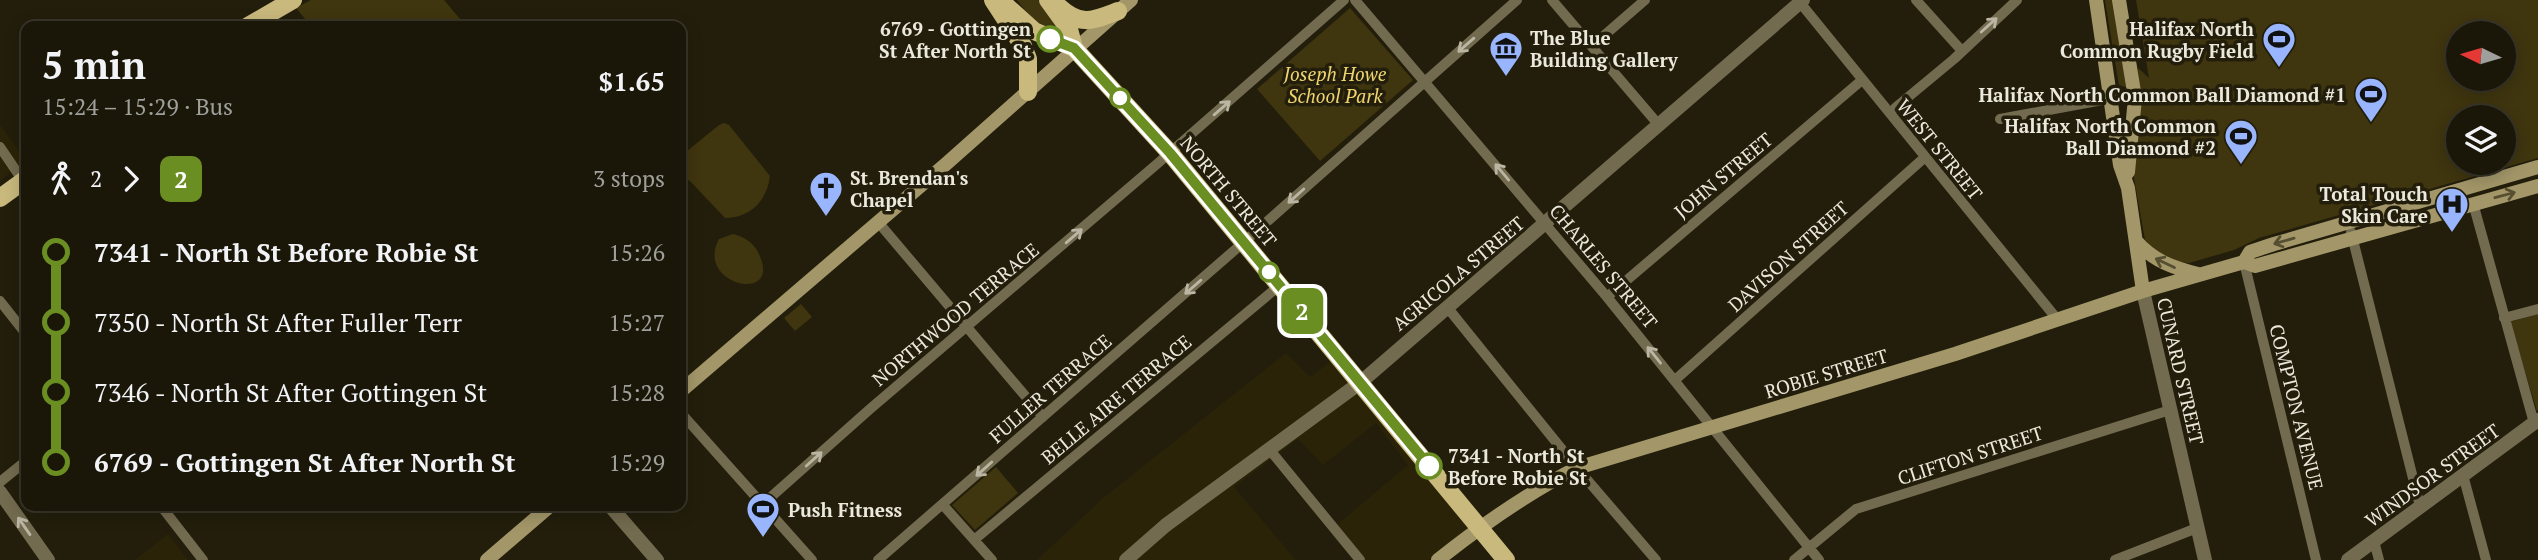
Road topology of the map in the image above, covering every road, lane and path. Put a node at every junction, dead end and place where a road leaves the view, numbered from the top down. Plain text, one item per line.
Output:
1 (293, 0) edge
2 (993, 0) edge
3 (1001, 0) edge
4 (1049, 0) edge
5 (1344, 0) edge
6 (1355, 0) edge
7 (1517, 0) edge
8 (1552, 0) edge
9 (1645, 0) edge
10 (2017, 0) edge
11 (2096, 0) edge
12 (2119, 0) edge
13 (1801, 1) edge
14 (1924, 3) edge
15 (1125, 6) edge
16 (257, 21) edge
17 (1592, 46) junction
18 (1074, 48) junction
19 (1962, 51) junction
20 (1862, 80) junction
21 (1424, 81) junction
22 (1028, 92) junction
23 (2135, 94) junction
24 (2112, 99) junction
25 (1895, 108) dead end
26 (2000, 119) dead end
27 (1658, 124) junction
28 (0, 147) edge
29 (1170, 153) junction
30 (1924, 158) junction
31 (2538, 167) edge
32 (21, 174) edge
33 (21, 179) edge
34 (2538, 186) edge
35 (2127, 188) junction
36 (0, 198) edge
37 (2473, 203) junction
38 (878, 222) junction
39 (2348, 222) junction
40 (1546, 224) junction
41 (2352, 238) junction
42 (2136, 241) junction
43 (1244, 242) junction
44 (2244, 262) junction
45 (2200, 274) junction
46 (1280, 285) junction
47 (2143, 291) junction
48 (1607, 297) junction
49 (0, 301) edge
50 (1447, 307) junction
51 (2538, 309) edge
52 (2504, 318) junction
53 (2057, 319) junction
54 (21, 328) edge
55 (967, 328) junction
56 (1675, 380) junction
57 (1361, 382) junction
58 (686, 387) edge
59 (2170, 410) junction
60 (1043, 417) junction
61 (686, 419) edge
62 (2536, 421) edge
63 (1711, 428) junction
64 (1269, 449) junction
65 (21, 465) edge
66 (1577, 468) junction
67 (2463, 475) junction
68 (0, 482) edge
69 (0, 492) edge
70 (763, 504) junction
71 (943, 505) junction
72 (2420, 506) junction
73 (165, 511) edge
74 (545, 511) edge
75 (614, 511) edge
76 (1479, 528) junction
77 (2197, 528) junction
78 (974, 540) junction
79 (2374, 541) junction
80 (1809, 547) junction
81 (495, 557) edge
82 (48, 560) edge
83 (203, 560) edge
84 (657, 560) edge
85 (811, 560) edge
86 (878, 560) edge
87 (992, 560) edge
88 (1126, 560) edge
89 (1360, 560) edge
90 (1438, 560) edge
91 (1506, 560) edge
92 (1656, 560) edge
93 (1794, 560) edge
94 (1819, 560) edge
95 (2115, 560) edge
96 (2205, 560) edge
97 (2316, 560) edge
98 (2348, 560) edge
99 (2379, 560) edge
100 (2486, 560) edge

1 - 16 main road
2 - 22 main road
3 - 18 main road, NORTH STREET
4 - 15 main road
4 - 18 main road, NORTH STREET
29 -> 5 street, NORTHWOOD TERRACE
6 - 21 street, CHARLES STREET
7 -> 21 street, FULLER TERRACE
8 - 17 street
9 - 17 street
19 -> 10 street
11 - 24 main road, CUNARD STREET
12 - 23 main road, CUNARD STREET
13 - 20 street, WEST STREET
13 - 27 street, AGRICOLA STREET
14 - 19 street
15 - 18 main road
17 - 27 street
18 - 22 main road
18 - 29 main road, NORTH STREET
19 - 25 street
20 - 30 street, WEST STREET
20 - 48 street, JOHN STREET
40 -> 21 street, CHARLES STREET
21 -> 43 street, FULLER TERRACE
22 - 38 main road
23 - 24 street
23 - 35 main road, CUNARD STREET
24 - 26 street
24 - 35 main road, CUNARD STREET
27 - 40 street, AGRICOLA STREET
28 - 32 street
29 - 43 main road, NORTH STREET
55 -> 29 street, NORTHWOOD TERRACE
30 - 53 street, WEST STREET
30 - 56 street, DAVISON STREET
31 - 39 main road, ROBIE STREET
33 - 36 main road
37 -> 34 main road, ROBIE STREET
35 - 42 main road, CUNARD STREET
37 - 41 main road, ROBIE STREET
37 - 52 street
38 - 55 street
38 - 58 main road
39 - 41 street
39 -> 44 main road, ROBIE STREET
40 - 48 street, CHARLES STREET
40 - 50 street, AGRICOLA STREET
41 - 44 main road, ROBIE STREET
41 - 72 street
45 -> 42 main road
42 - 47 main road, CUNARD STREET
43 - 46 main road, NORTH STREET
43 -> 60 street, FULLER TERRACE
44 - 45 main road, ROBIE STREET
44 - 97 street, COMPTON AVENUE
45 - 47 main road, ROBIE STREET
46 - 57 main road, NORTH STREET
46 - 78 street, BELLE AIRE TERRACE
47 - 53 main road, ROBIE STREET
47 - 59 street, CUNARD STREET
56 -> 48 street, CHARLES STREET
49 - 54 street
50 - 57 street, AGRICOLA STREET
50 - 66 street
51 - 52 street
52 - 62 street
53 - 63 main road, ROBIE STREET
55 - 60 street
70 -> 55 street, NORTHWOOD TERRACE
56 - 63 street, CHARLES STREET
57 - 64 street, AGRICOLA STREET
57 - 76 main road, NORTH STREET
59 - 77 street, CUNARD STREET
59 - 80 street, CLIFTON STREET
60 -> 71 street, FULLER TERRACE
61 - 70 street
62 - 67 street, WINDSOR STREET
63 - 66 main road, ROBIE STREET
63 - 80 street, CHARLES STREET
64 - 88 street, AGRICOLA STREET
64 - 89 street
65 - 68 street
66 - 76 main road, ROBIE STREET
66 - 92 street
67 - 72 street, WINDSOR STREET
67 - 100 street
82 -> 69 street
70 - 85 street
71 - 78 street
71 - 86 street, FULLER TERRACE
72 - 79 street, WINDSOR STREET
73 - 83 street
74 - 81 main road
75 - 84 street
76 - 90 main road, ROBIE STREET
76 - 91 main road, NORTH STREET
77 - 95 street
77 - 96 street, CUNARD STREET
78 - 87 street
79 - 98 street, WINDSOR STREET
79 - 99 street
80 - 93 street, CLIFTON STREET
80 - 94 street, CHARLES STREET

